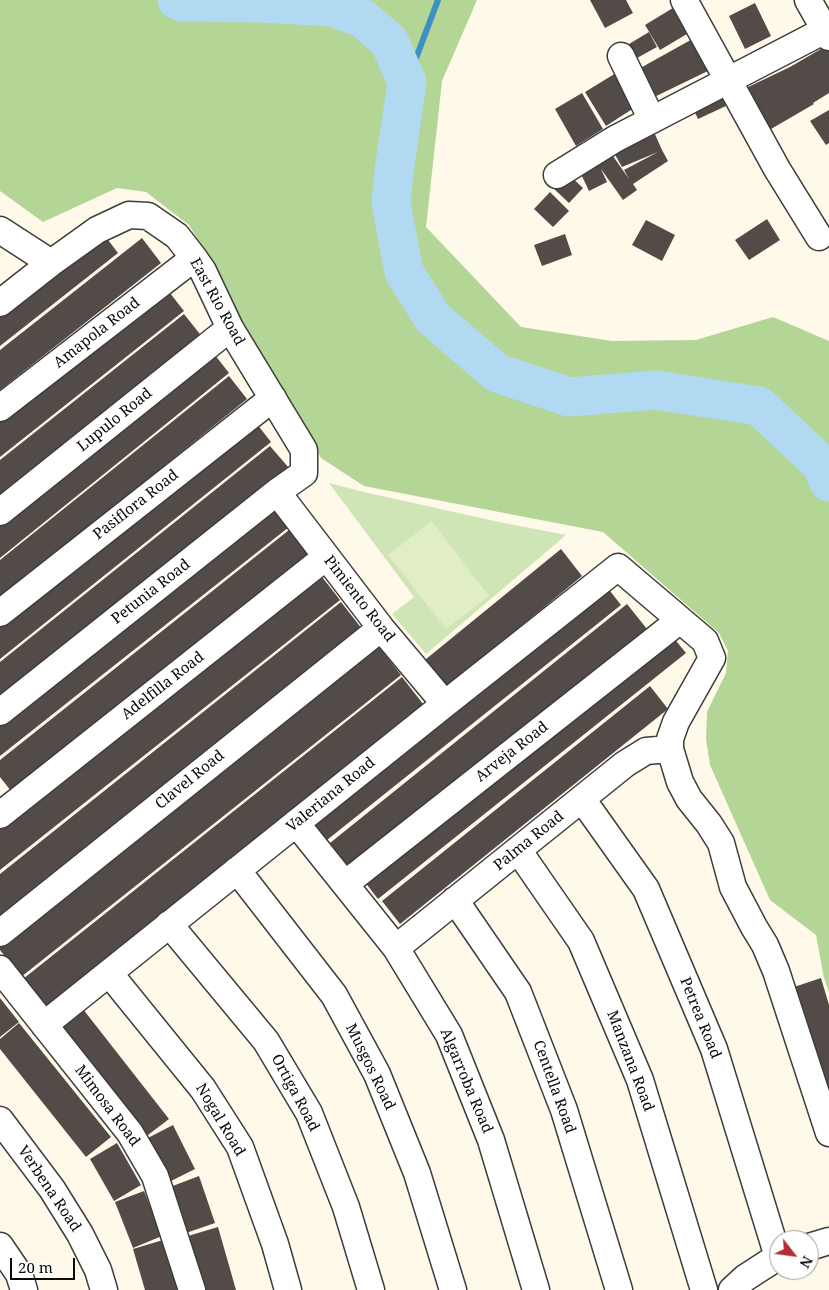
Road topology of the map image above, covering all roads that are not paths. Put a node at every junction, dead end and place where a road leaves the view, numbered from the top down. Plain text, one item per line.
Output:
1 (684, 0) edge
2 (808, 0) edge
3 (828, 32) edge
4 (621, 56) dead end
5 (727, 81) junction
6 (652, 120) junction
7 (557, 175) dead end
8 (0, 230) edge
9 (819, 237) dead end
10 (194, 258) junction
11 (50, 263) junction
12 (0, 303) edge
13 (230, 328) junction
14 (273, 398) junction
15 (0, 408) edge
16 (304, 473) joint
17 (277, 492) junction
18 (0, 512) edge
19 (326, 557) junction
20 (0, 613) edge
21 (680, 620) junction
22 (381, 628) junction
23 (445, 704) junction
24 (0, 712) edge
25 (670, 749) junction
26 (582, 799) junction
27 (0, 815) edge
28 (296, 823) junction
29 (518, 850) junction
30 (237, 870) junction
31 (345, 884) junction
32 (455, 900) junction
33 (169, 924) junction
34 (0, 932) edge
35 (396, 948) junction
36 (0, 969) edge
37 (108, 974) junction
38 (44, 1025) junction
39 (0, 1120) edge
40 (829, 1134) edge
41 (771, 1230) edge
42 (0, 1246) edge
43 (769, 1263) edge
44 (24, 1290) edge
45 (104, 1290) edge
46 (192, 1290) edge
47 (288, 1290) edge
48 (372, 1290) edge
49 (453, 1290) edge
50 (536, 1290) edge
51 (619, 1290) edge
52 (704, 1290) edge
53 (732, 1290) edge

1 - 5 street
2 - 3 street
3 - 5 street
4 - 6 street
5 - 6 street
5 - 9 street
6 - 7 street
8 - 11 street
10 - 11 street, East Rio Road
10 - 13 street, East Rio Road
10 - 15 street, Amapola Road
11 - 12 street, East Rio Road
13 - 14 street, East Rio Road
13 - 18 street, Lupulo Road
14 - 16 street, East Rio Road
14 - 20 street, Pasiflora Road
16 - 17 street, Petunia Road
17 - 19 street, Pimiento Road
17 - 24 street, Petunia Road
19 - 22 street, Pimiento Road
19 - 27 street, Adelfilla Road
21 - 23 street, Valeriana Road
21 - 25 street
21 - 31 street, Arveja Road
22 - 23 street, Pimiento Road
22 - 34 street, Clavel Road
23 - 28 street, Valeriana Road
25 - 26 street, Palma Road
25 - 40 street
26 - 29 street, Palma Road
26 - 41 street, Petrea Road
28 - 30 street, Valeriana Road
28 - 31 street, Algarroba Road
29 - 32 street, Palma Road
29 - 52 street, Manzana Road
30 - 33 street, Valeriana Road
30 - 49 street, Musgos Road
31 - 35 street, Algarroba Road
32 - 35 street, Palma Road
32 - 51 street, Centella Road
33 - 37 street, Valeriana Road
33 - 48 street, Ortiga Road
35 - 50 street, Algarroba Road
36 - 38 street, Mimosa Road
37 - 38 street, Valeriana Road
37 - 47 street, Nogal Road
38 - 46 street, Mimosa Road
39 - 45 street, Verbena Road
42 - 44 street
43 - 53 street

